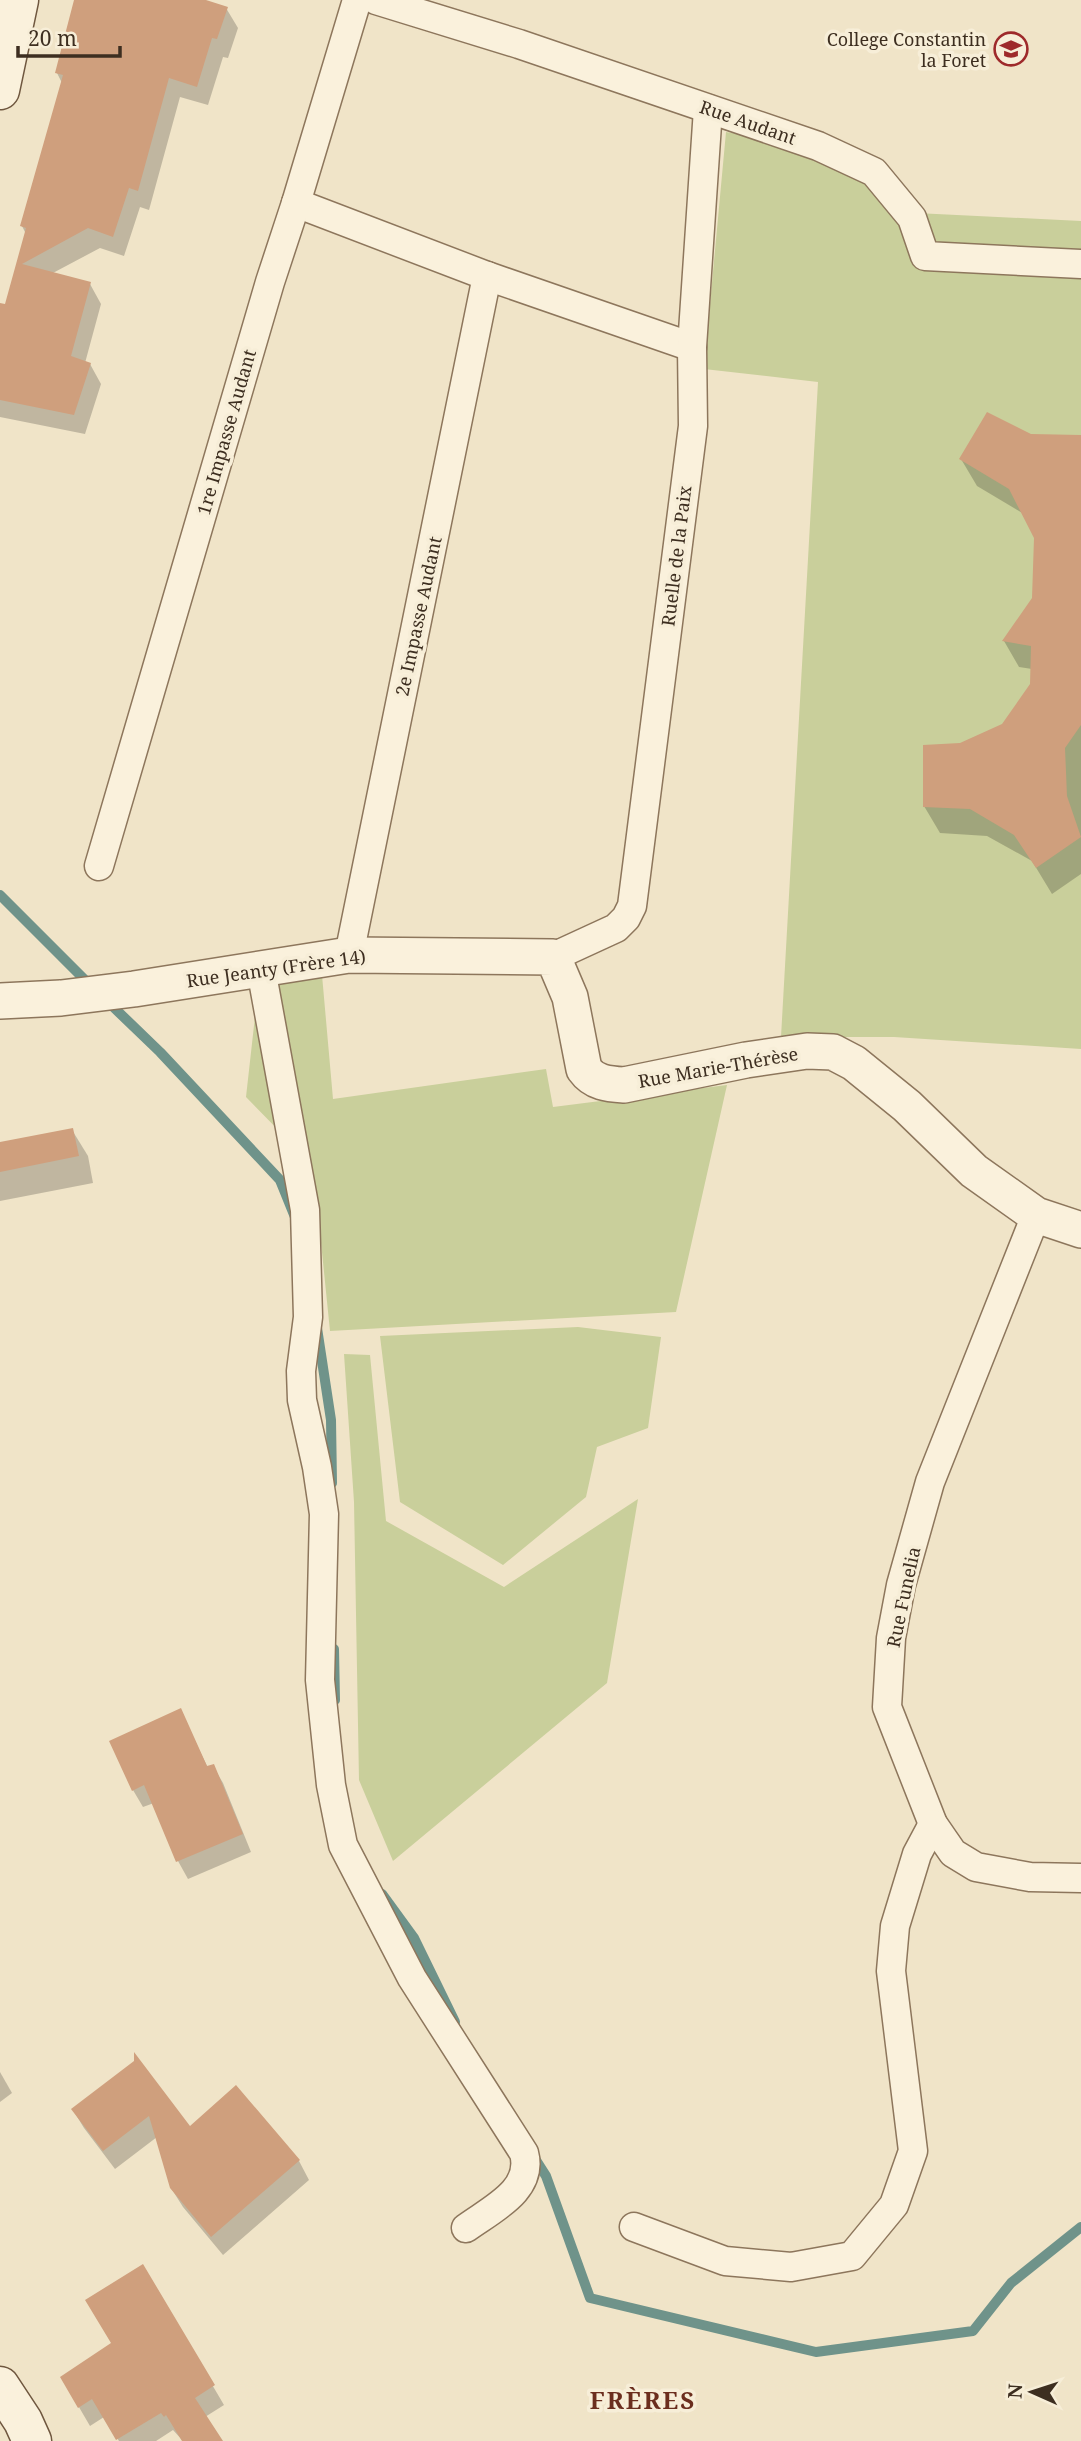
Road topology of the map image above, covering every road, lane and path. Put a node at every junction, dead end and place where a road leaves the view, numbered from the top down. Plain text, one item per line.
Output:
1 (19, 0) edge
2 (357, 0) edge
3 (376, 0) edge
4 (0, 90) edge
5 (708, 109) junction
6 (296, 203) junction
7 (1081, 264) edge
8 (487, 276) junction
9 (692, 347) junction
10 (99, 866) dead end
11 (349, 955) junction
12 (554, 957) junction
13 (261, 969) junction
14 (0, 1001) edge
15 (1036, 1215) junction
16 (1081, 1230) edge
17 (933, 1824) junction
18 (1081, 1878) edge
19 (634, 2227) dead end
20 (466, 2228) dead end
21 (0, 2386) edge
22 (32, 2441) edge

1 - 4 main road
2 - 6 street, 1re Impasse Audant
3 - 5 street, Rue Audant
5 - 7 street, Rue Audant
5 - 9 street, Ruelle de la Paix
6 - 8 street
6 - 10 street, 1re Impasse Audant
8 - 9 street
8 - 11 street, 2e Impasse Audant
9 - 12 street, Ruelle de la Paix
11 - 12 street, Rue Jeanty (Frère 14)
11 - 13 street, Rue Jeanty (Frère 14)
12 - 15 street, Rue Marie-Thérèse
13 - 14 street, Rue Jeanty (Frère 14)
13 - 20 street
15 - 16 street, Rue Marie-Thérèse
15 - 17 street, Rue Funelia
17 - 18 street, Rue Funelia
17 - 19 street
21 - 22 main road

